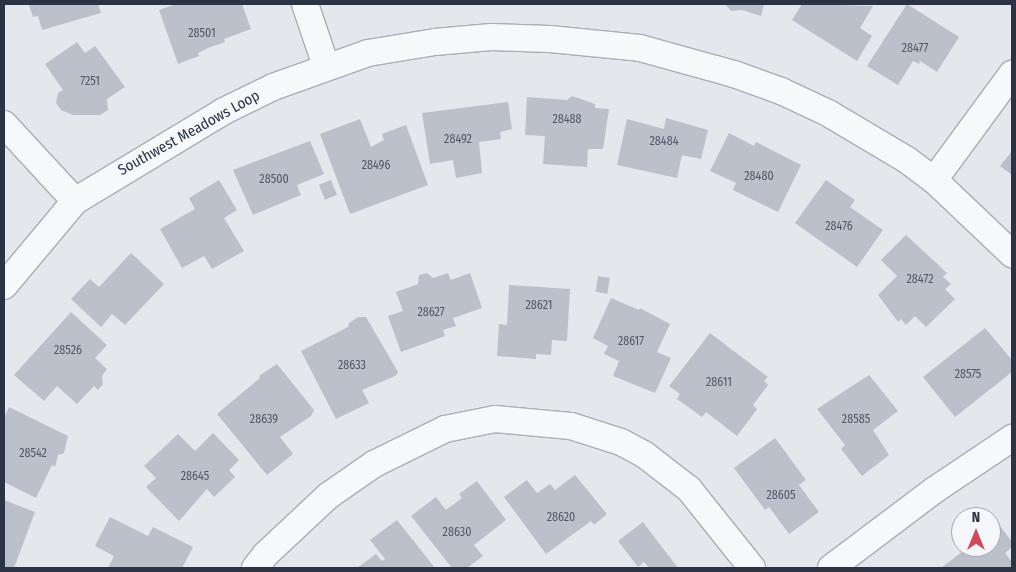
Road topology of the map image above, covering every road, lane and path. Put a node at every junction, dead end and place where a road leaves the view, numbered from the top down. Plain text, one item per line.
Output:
1 (305, 4) edge
2 (326, 66) junction
3 (1012, 74) edge
4 (4, 124) edge
5 (934, 180) junction
6 (75, 201) junction
7 (1012, 254) edge
8 (4, 286) edge
9 (1012, 438) edge
10 (255, 568) edge
11 (752, 568) edge
12 (831, 568) edge

1 - 2 street
2 - 5 street, Southwest Meadows Loop
2 - 6 street, Southwest Meadows Loop
3 - 5 street
4 - 6 street
5 - 7 street, Southwest Meadows Loop
6 - 8 street, Southwest Meadows Loop
9 - 12 street
10 - 11 street

